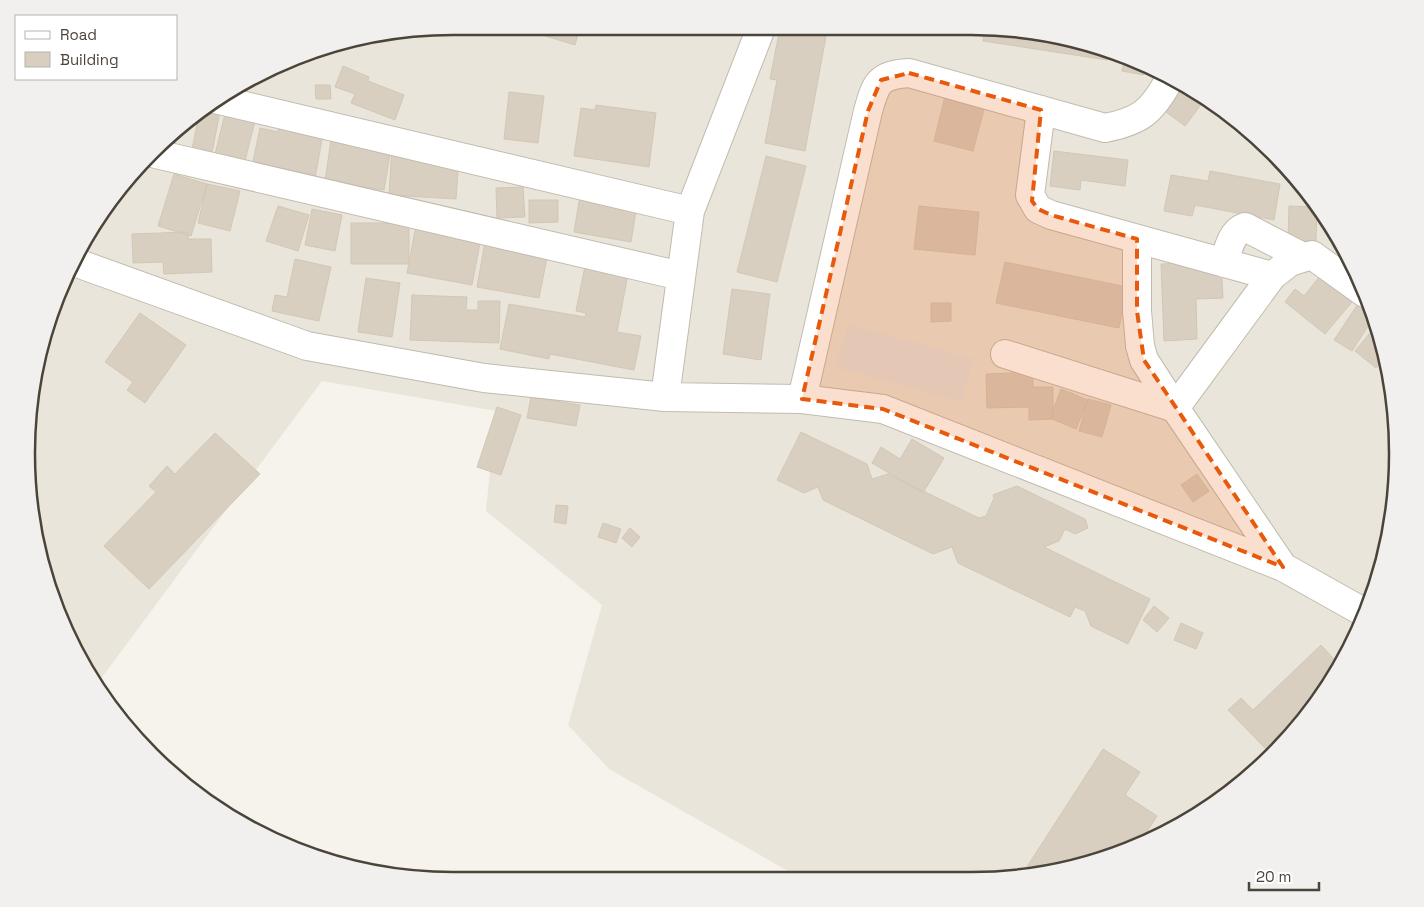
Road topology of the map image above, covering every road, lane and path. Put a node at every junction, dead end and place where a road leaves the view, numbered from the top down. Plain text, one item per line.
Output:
1 (758, 35) edge
2 (1166, 84) edge
3 (228, 102) edge
4 (1041, 110) junction
5 (161, 155) edge
6 (690, 211) junction
7 (1137, 239) junction
8 (1303, 257) junction
9 (1224, 263) junction
10 (80, 264) edge
11 (681, 276) junction
12 (1272, 276) junction
13 (1354, 285) edge
14 (1005, 354) dead end
15 (665, 397) junction
16 (802, 399) junction
17 (1175, 408) junction
18 (1283, 567) junction
19 (1359, 609) edge

1 - 6 street
2 - 4 street
3 - 6 street
4 - 7 street
4 - 16 street
5 - 11 street
6 - 11 street
7 - 9 street
7 - 17 street
8 - 9 street
8 - 12 street
8 - 13 street
9 - 12 street
10 - 15 street
11 - 15 street
12 - 17 street
14 - 17 street
15 - 16 street
16 - 18 street
17 - 18 street
18 - 19 street

